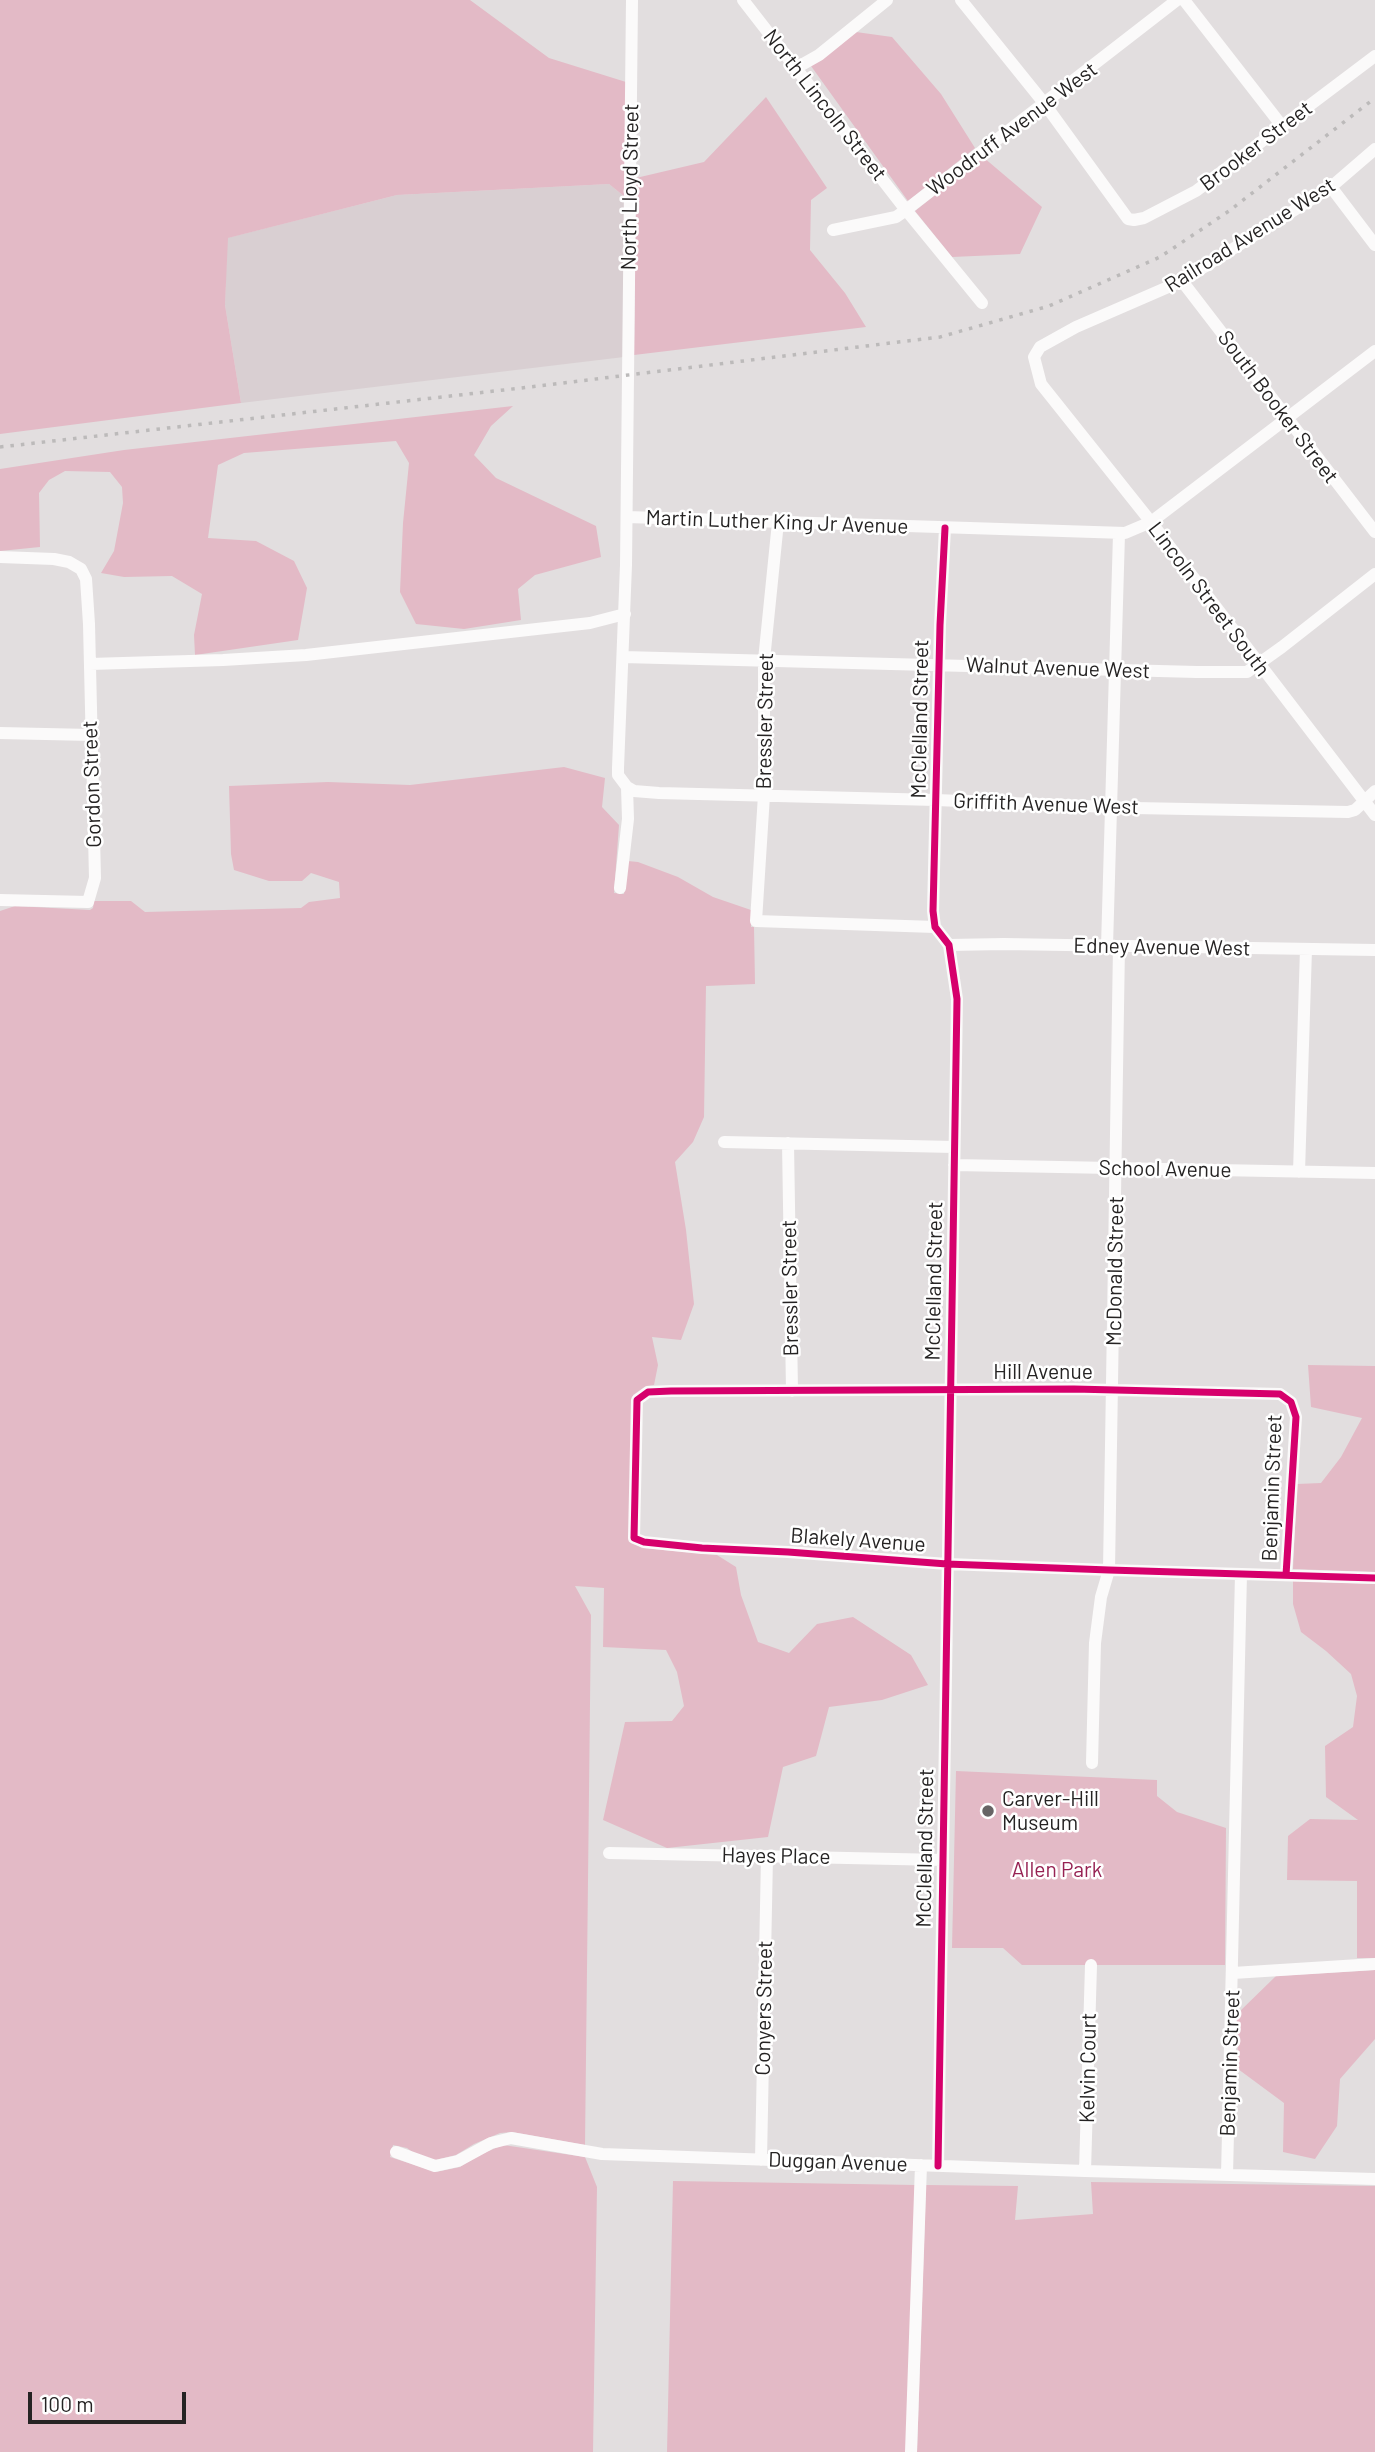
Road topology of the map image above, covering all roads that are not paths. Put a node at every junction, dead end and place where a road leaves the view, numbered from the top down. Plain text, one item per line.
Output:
1 (632, 0) edge
2 (743, 0) edge
3 (887, 0) edge
4 (961, 0) edge
5 (1177, 0) edge
6 (1184, 0) edge
7 (1375, 56) edge
8 (796, 68) junction
9 (1044, 103) junction
10 (1282, 126) junction
11 (1375, 149) edge
12 (1331, 187) junction
13 (906, 210) junction
14 (832, 230) dead end
15 (1375, 245) edge
16 (1182, 281) junction
17 (982, 303) dead end
18 (1375, 351) edge
19 (1041, 384) joint
20 (1287, 418) junction
21 (627, 517) junction
22 (778, 522) junction
23 (1151, 522) junction
24 (944, 528) junction
25 (1375, 532) edge
26 (1119, 534) junction
27 (0, 557) edge
28 (1375, 574) edge
29 (625, 614) junction
30 (623, 657) junction
31 (764, 660) junction
32 (90, 664) junction
33 (939, 665) junction
34 (1258, 665) junction
35 (1114, 670) junction
36 (0, 733) edge
37 (91, 735) junction
38 (627, 787) junction
39 (1375, 791) edge
40 (764, 795) junction
41 (936, 800) junction
42 (1364, 800) junction
43 (1110, 807) junction
44 (1375, 815) edge
45 (620, 888) dead end
46 (0, 900) edge
47 (935, 927) junction
48 (949, 945) junction
49 (1113, 946) junction
50 (1306, 949) junction
51 (1375, 950) edge
52 (724, 1142) dead end
53 (788, 1143) junction
54 (954, 1147) junction
55 (954, 1165) junction
56 (1117, 1168) junction
57 (1300, 1171) junction
58 (1375, 1172) edge
59 (949, 1389) junction
60 (1112, 1390) junction
61 (792, 1391) junction
62 (1291, 1402) joint
63 (947, 1564) junction
64 (1109, 1570) junction
65 (1241, 1574) junction
66 (1286, 1575) junction
67 (1375, 1578) edge
68 (1093, 1763) dead end
69 (609, 1853) dead end
70 (767, 1856) junction
71 (943, 1860) junction
72 (1375, 1964) edge
73 (1091, 1965) dead end
74 (1233, 1973) junction
75 (397, 2152) dead end
76 (761, 2160) junction
77 (921, 2165) junction
78 (938, 2166) junction
79 (1086, 2171) junction
80 (1227, 2175) junction
81 (1375, 2179) edge
82 (911, 2452) edge

1 - 21 street, North Lloyd Street
2 - 8 street, North Lincoln Street
3 - 8 street
4 - 9 street
5 - 9 street, Woodruff Avenue West
6 - 10 street
7 - 10 street, Brooker Street
8 - 13 street, North Lincoln Street
9 - 10 street, Brooker Street
9 - 13 street, Woodruff Avenue West
11 - 12 street, Railroad Avenue West
12 - 15 street
12 - 16 street, Railroad Avenue West
13 - 14 street, Woodruff Avenue West
13 - 17 street, North Lincoln Street
16 - 19 street, Railroad Avenue West
16 - 20 street, South Booker Street
18 - 20 street, Martin Luther King Jr Avenue
19 - 23 street, Lincoln Street South
20 - 23 street, Martin Luther King Jr Avenue
20 - 25 street, South Booker Street
21 - 22 street, Martin Luther King Jr Avenue
21 - 29 street, Martin Luther King Jr Avenue
22 - 24 street, Martin Luther King Jr Avenue
22 - 31 street, Bressler Street
23 - 26 street, Martin Luther King Jr Avenue
23 - 34 street, Lincoln Street South
24 - 26 street, Martin Luther King Jr Avenue
24 - 33 street, McClelland Street
26 - 35 street, McDonald Street
27 - 32 street, Gordon Street
28 - 34 street, Walnut Avenue West
29 - 30 street, Martin Luther King Jr Avenue
29 - 32 street
30 - 31 street, Walnut Avenue West
30 - 38 street, Martin Luther King Jr Avenue
31 - 33 street, Walnut Avenue West
31 - 40 street, Bressler Street
32 - 37 street, Gordon Street
33 - 35 street, Walnut Avenue West
33 - 41 street, McClelland Street
34 - 35 street, Walnut Avenue West
34 - 42 street, Lincoln Street South
35 - 43 street, McDonald Street
36 - 37 street
37 - 46 street, Gordon Street
38 - 40 street, Griffith Avenue West
38 - 45 street, Martin Luther King Jr Avenue
39 - 42 street, Griffith Avenue West
40 - 41 street, Griffith Avenue West
40 - 47 street, Bressler Street
41 - 43 street, Griffith Avenue West
41 - 47 street, McClelland Street
42 - 43 street, Griffith Avenue West
42 - 44 street, Lincoln Street South
43 - 49 street, McDonald Street
47 - 48 street, McClelland Street
48 - 49 street, Edney Avenue West
48 - 54 street, McClelland Street
49 - 50 street, Edney Avenue West
49 - 56 street, McDonald Street
50 - 51 street, Edney Avenue West
50 - 57 street
52 - 53 street
53 - 54 street
53 - 61 street, Bressler Street
54 - 55 street, McClelland Street
55 - 56 street, School Avenue
55 - 59 street, McClelland Street
56 - 57 street, School Avenue
56 - 60 street, McDonald Street
57 - 58 street, School Avenue
59 - 60 street, Hill Avenue
59 - 61 street, Hill Avenue
59 - 63 street, McClelland Street
60 - 62 street, Hill Avenue
60 - 64 street, McDonald Street
61 - 63 street, Blakely Avenue
62 - 66 street, Benjamin Street
63 - 64 street, Blakely Avenue
63 - 71 street, McClelland Street
64 - 65 street, Blakely Avenue
64 - 68 street, McDonald Street
65 - 66 street, Blakely Avenue
65 - 74 street, Benjamin Street
66 - 67 street, Blakely Avenue
69 - 70 street, Hayes Place
70 - 71 street, Hayes Place
70 - 76 street, Conyers Street
71 - 78 street, McClelland Street
72 - 74 street
73 - 79 street, Kelvin Court
74 - 80 street, Benjamin Street
75 - 76 street, Duggan Avenue
76 - 77 street, Duggan Avenue
77 - 78 street, Duggan Avenue
77 - 82 street
78 - 79 street, Duggan Avenue
79 - 80 street, Duggan Avenue
80 - 81 street, Duggan Avenue

